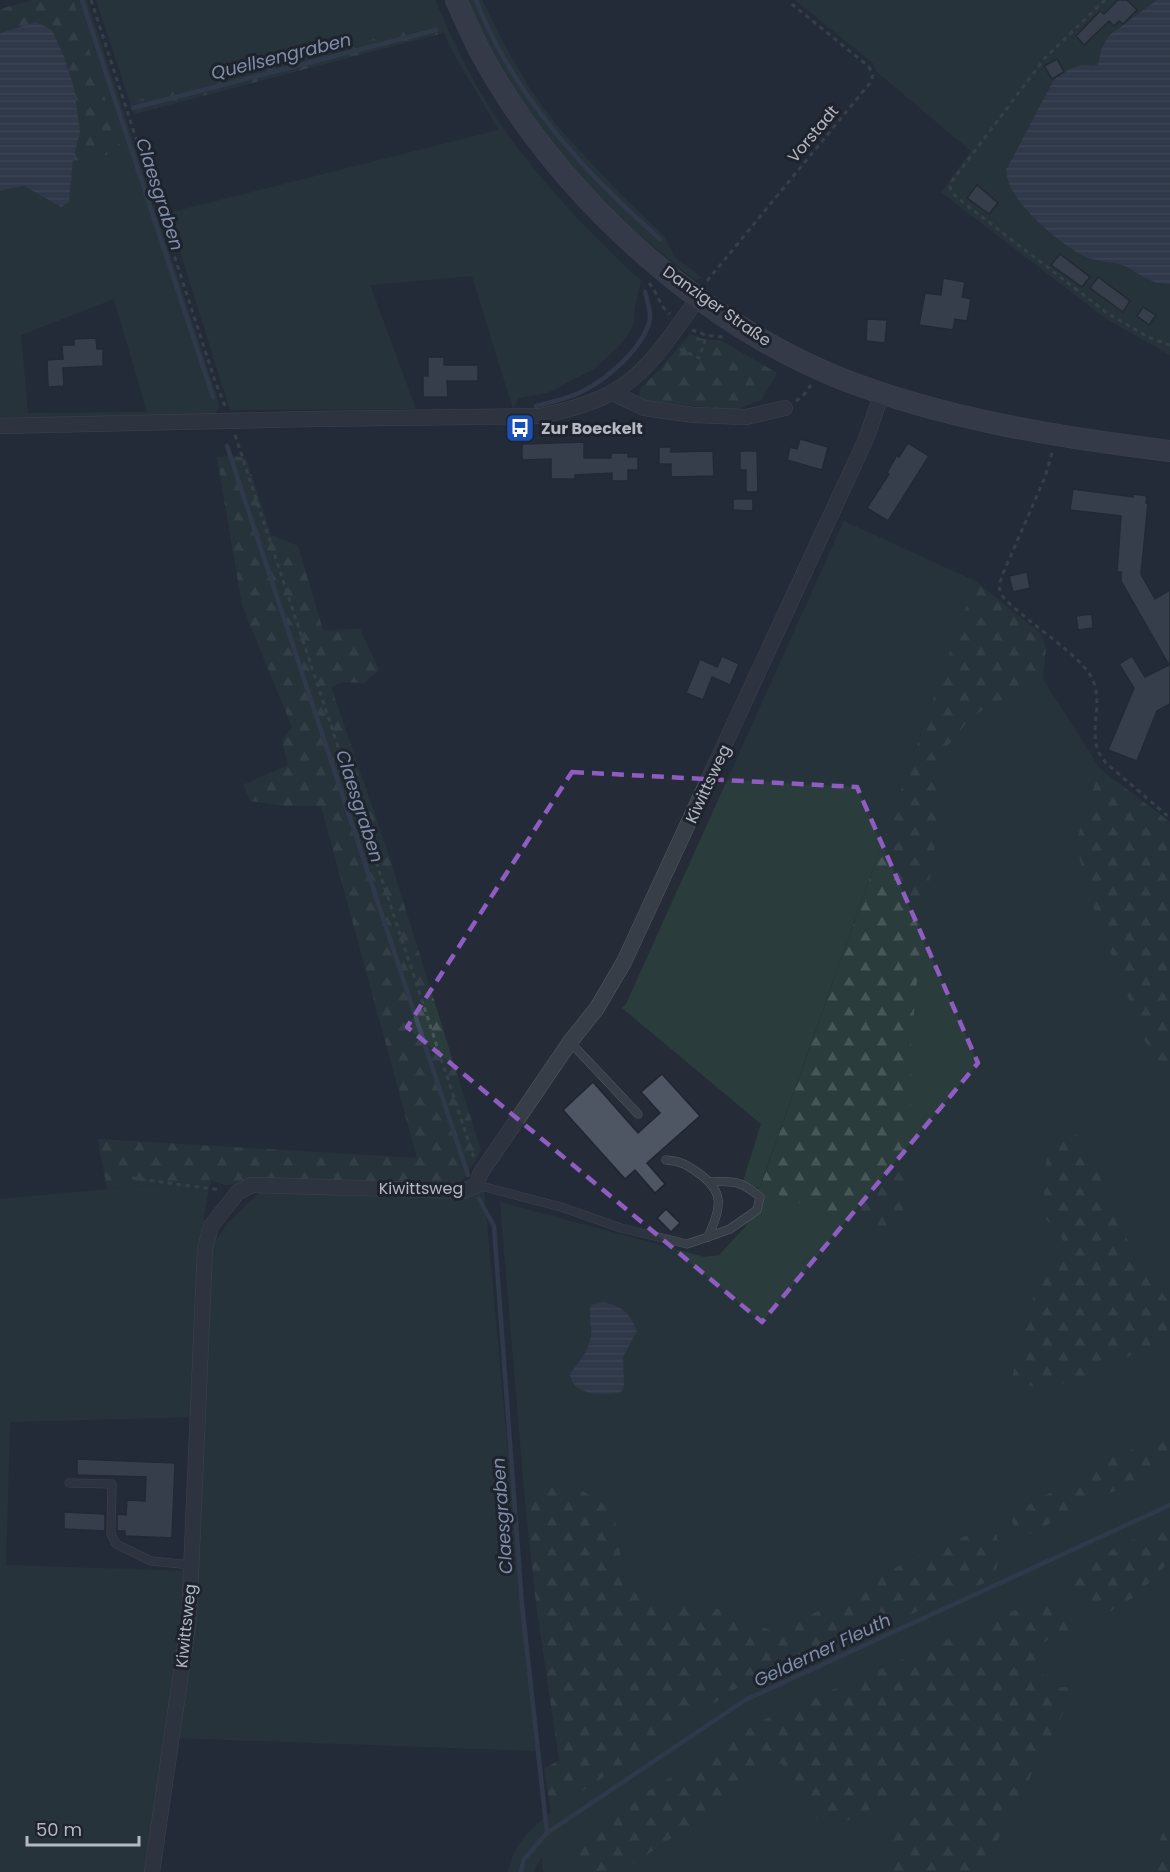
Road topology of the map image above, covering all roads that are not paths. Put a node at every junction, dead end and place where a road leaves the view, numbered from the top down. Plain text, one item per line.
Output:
1 (456, 0) edge
2 (699, 297) junction
3 (613, 393) junction
4 (882, 393) junction
5 (785, 408) road end
6 (0, 426) edge
7 (1170, 451) edge
8 (570, 1042) junction
9 (638, 1114) dead end
10 (666, 1160) dead end
11 (478, 1179) junction
12 (711, 1182) junction
13 (708, 1237) junction
14 (69, 1483) dead end
15 (191, 1565) junction
16 (152, 1872) edge

1 - 2 street, Danziger Straße
2 - 3 street
2 - 4 street, Danziger Straße
3 - 5 street
3 - 6 street
4 - 7 street, Danziger Straße
4 - 8 street, Kiwittsweg
8 - 9 lane
8 - 11 street, Kiwittsweg
10 - 12 lane
11 - 13 lane
11 - 15 street, Kiwittsweg
12 - 13 lane
12 - 13 lane
14 - 15 lane
15 - 16 street, Kiwittsweg

